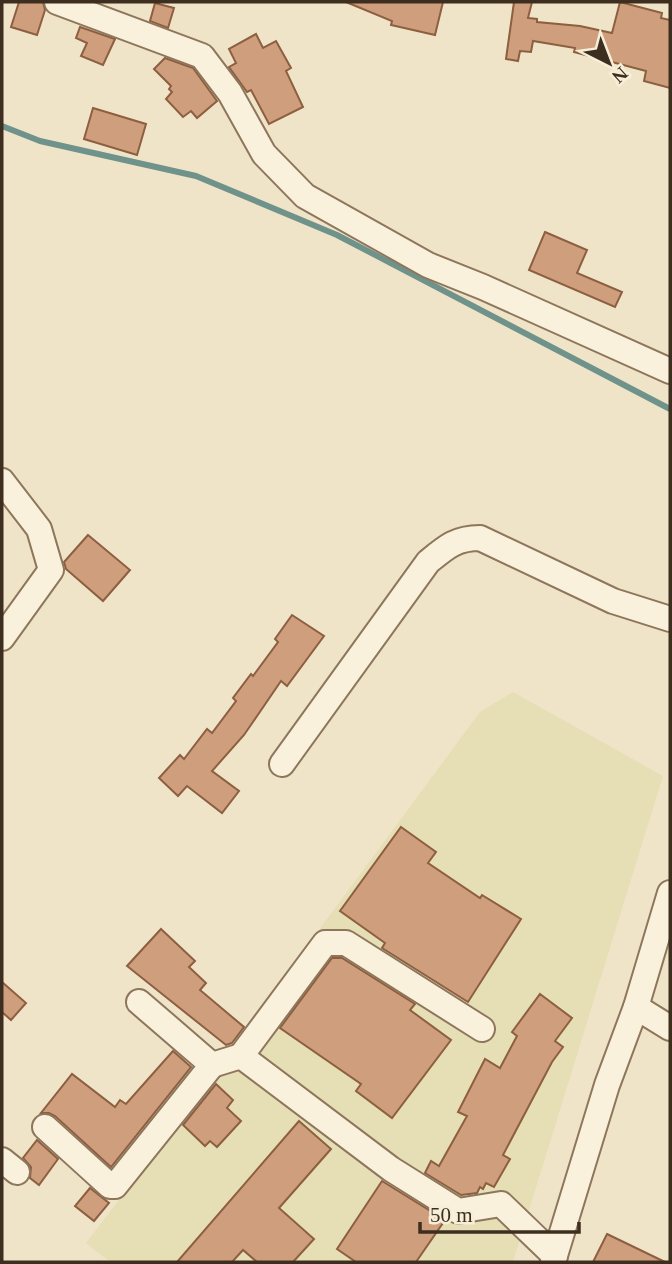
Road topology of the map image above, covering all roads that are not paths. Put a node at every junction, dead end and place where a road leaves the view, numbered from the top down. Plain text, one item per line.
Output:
1 (57, 2) edge
2 (670, 371) edge
3 (2, 481) edge
4 (670, 619) edge
5 (2, 638) edge
6 (282, 764) dead end
7 (670, 893) edge
8 (139, 1002) dead end
9 (636, 1007) junction
10 (670, 1028) edge
11 (482, 1029) dead end
12 (241, 1056) junction
13 (212, 1065) junction
14 (45, 1127) dead end
15 (554, 1259) edge

1 - 2 street
3 - 5 street
4 - 6 street
7 - 9 street
8 - 13 street
9 - 10 street
9 - 15 street
11 - 12 street
12 - 13 street
12 - 15 street
13 - 14 street

